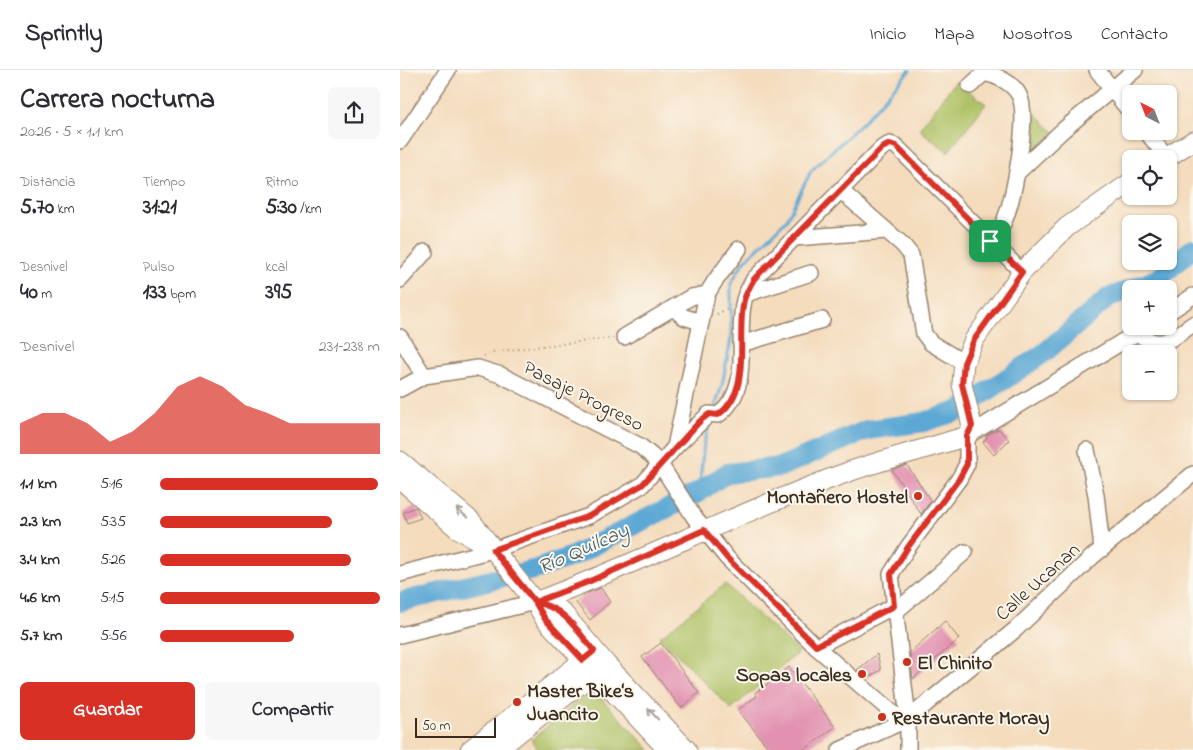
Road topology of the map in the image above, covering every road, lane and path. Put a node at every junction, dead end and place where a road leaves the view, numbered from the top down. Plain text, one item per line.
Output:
1 (448, 70) edge
2 (1097, 70) edge
3 (1136, 70) edge
4 (970, 86) dead end
5 (1112, 89) junction
6 (1122, 102) edge
7 (400, 140) edge
8 (1193, 142) edge
9 (1177, 151) edge
10 (1017, 173) junction
11 (1122, 188) edge
12 (840, 190) junction
13 (886, 230) junction
14 (795, 238) junction
15 (990, 241) junction
16 (739, 249) dead end
17 (425, 252) dead end
18 (1022, 272) junction
19 (811, 273) dead end
20 (400, 280) edge
21 (707, 294) junction
22 (746, 294) junction
23 (1193, 296) edge
24 (734, 306) dead end
25 (1177, 307) edge
26 (673, 308) junction
27 (721, 312) dead end
28 (822, 320) dead end
29 (701, 322) junction
30 (1193, 324) edge
31 (1134, 335) edge
32 (1145, 335) edge
33 (400, 337) edge
34 (624, 337) joint
35 (741, 344) junction
36 (480, 362) junction
37 (964, 363) junction
38 (424, 376) junction
39 (400, 389) edge
40 (970, 431) junction
41 (676, 447) junction
42 (1087, 450) dead end
43 (400, 461) edge
44 (664, 470) junction
45 (1193, 474) edge
46 (400, 479) edge
47 (699, 523) junction
48 (1102, 550) junction
49 (965, 552) dead end
50 (497, 556) junction
51 (400, 574) edge
52 (531, 597) junction
53 (894, 609) junction
54 (400, 635) edge
55 (816, 646) junction
56 (594, 662) junction
57 (905, 720) junction
58 (470, 750) edge
59 (497, 750) edge
60 (668, 750) edge
61 (687, 750) edge
62 (840, 750) edge
63 (908, 750) edge

1 - 7 street
2 - 5 street
3 - 5 street
4 - 10 street
5 - 6 street
5 - 10 street
8 - 9 main road
10 - 15 street
11 - 18 main road
12 - 13 street
12 - 14 street
12 - 15 street
13 - 14 street
13 - 37 street
14 - 22 street
15 - 18 street
16 - 21 street
17 - 20 street
18 - 37 main road
19 - 22 street
21 - 26 street
21 - 29 street
22 - 35 street
23 - 25 street
24 - 27 path
26 - 29 street
26 - 34 street
28 - 35 street
29 - 41 street
30 - 32 street
31 - 40 street
33 - 38 street
34 - 36 path
35 - 41 street
36 - 38 street
36 - 44 street, Pasaje Progreso
37 - 40 main road
38 - 39 street
40 - 47 main road
40 - 53 street
41 - 44 street
42 - 48 street
50 -> 43 main road
44 - 47 street, Pasaje Progreso
44 - 50 street
45 - 48 street, Calle Ucanan
46 - 50 main road
47 - 52 main road
47 - 55 street, Pasaje Progreso
48 - 57 street, Calle Ucanan
49 - 53 street
50 - 51 street
50 - 52 main road
52 - 54 street
52 - 56 main road
53 - 55 street
53 - 57 street
55 - 57 street, Pasaje Progreso
56 - 58 main road
56 - 59 main road
56 - 60 main road
61 -> 56 main road
57 - 62 street, Calle Ucanan
57 - 63 street

